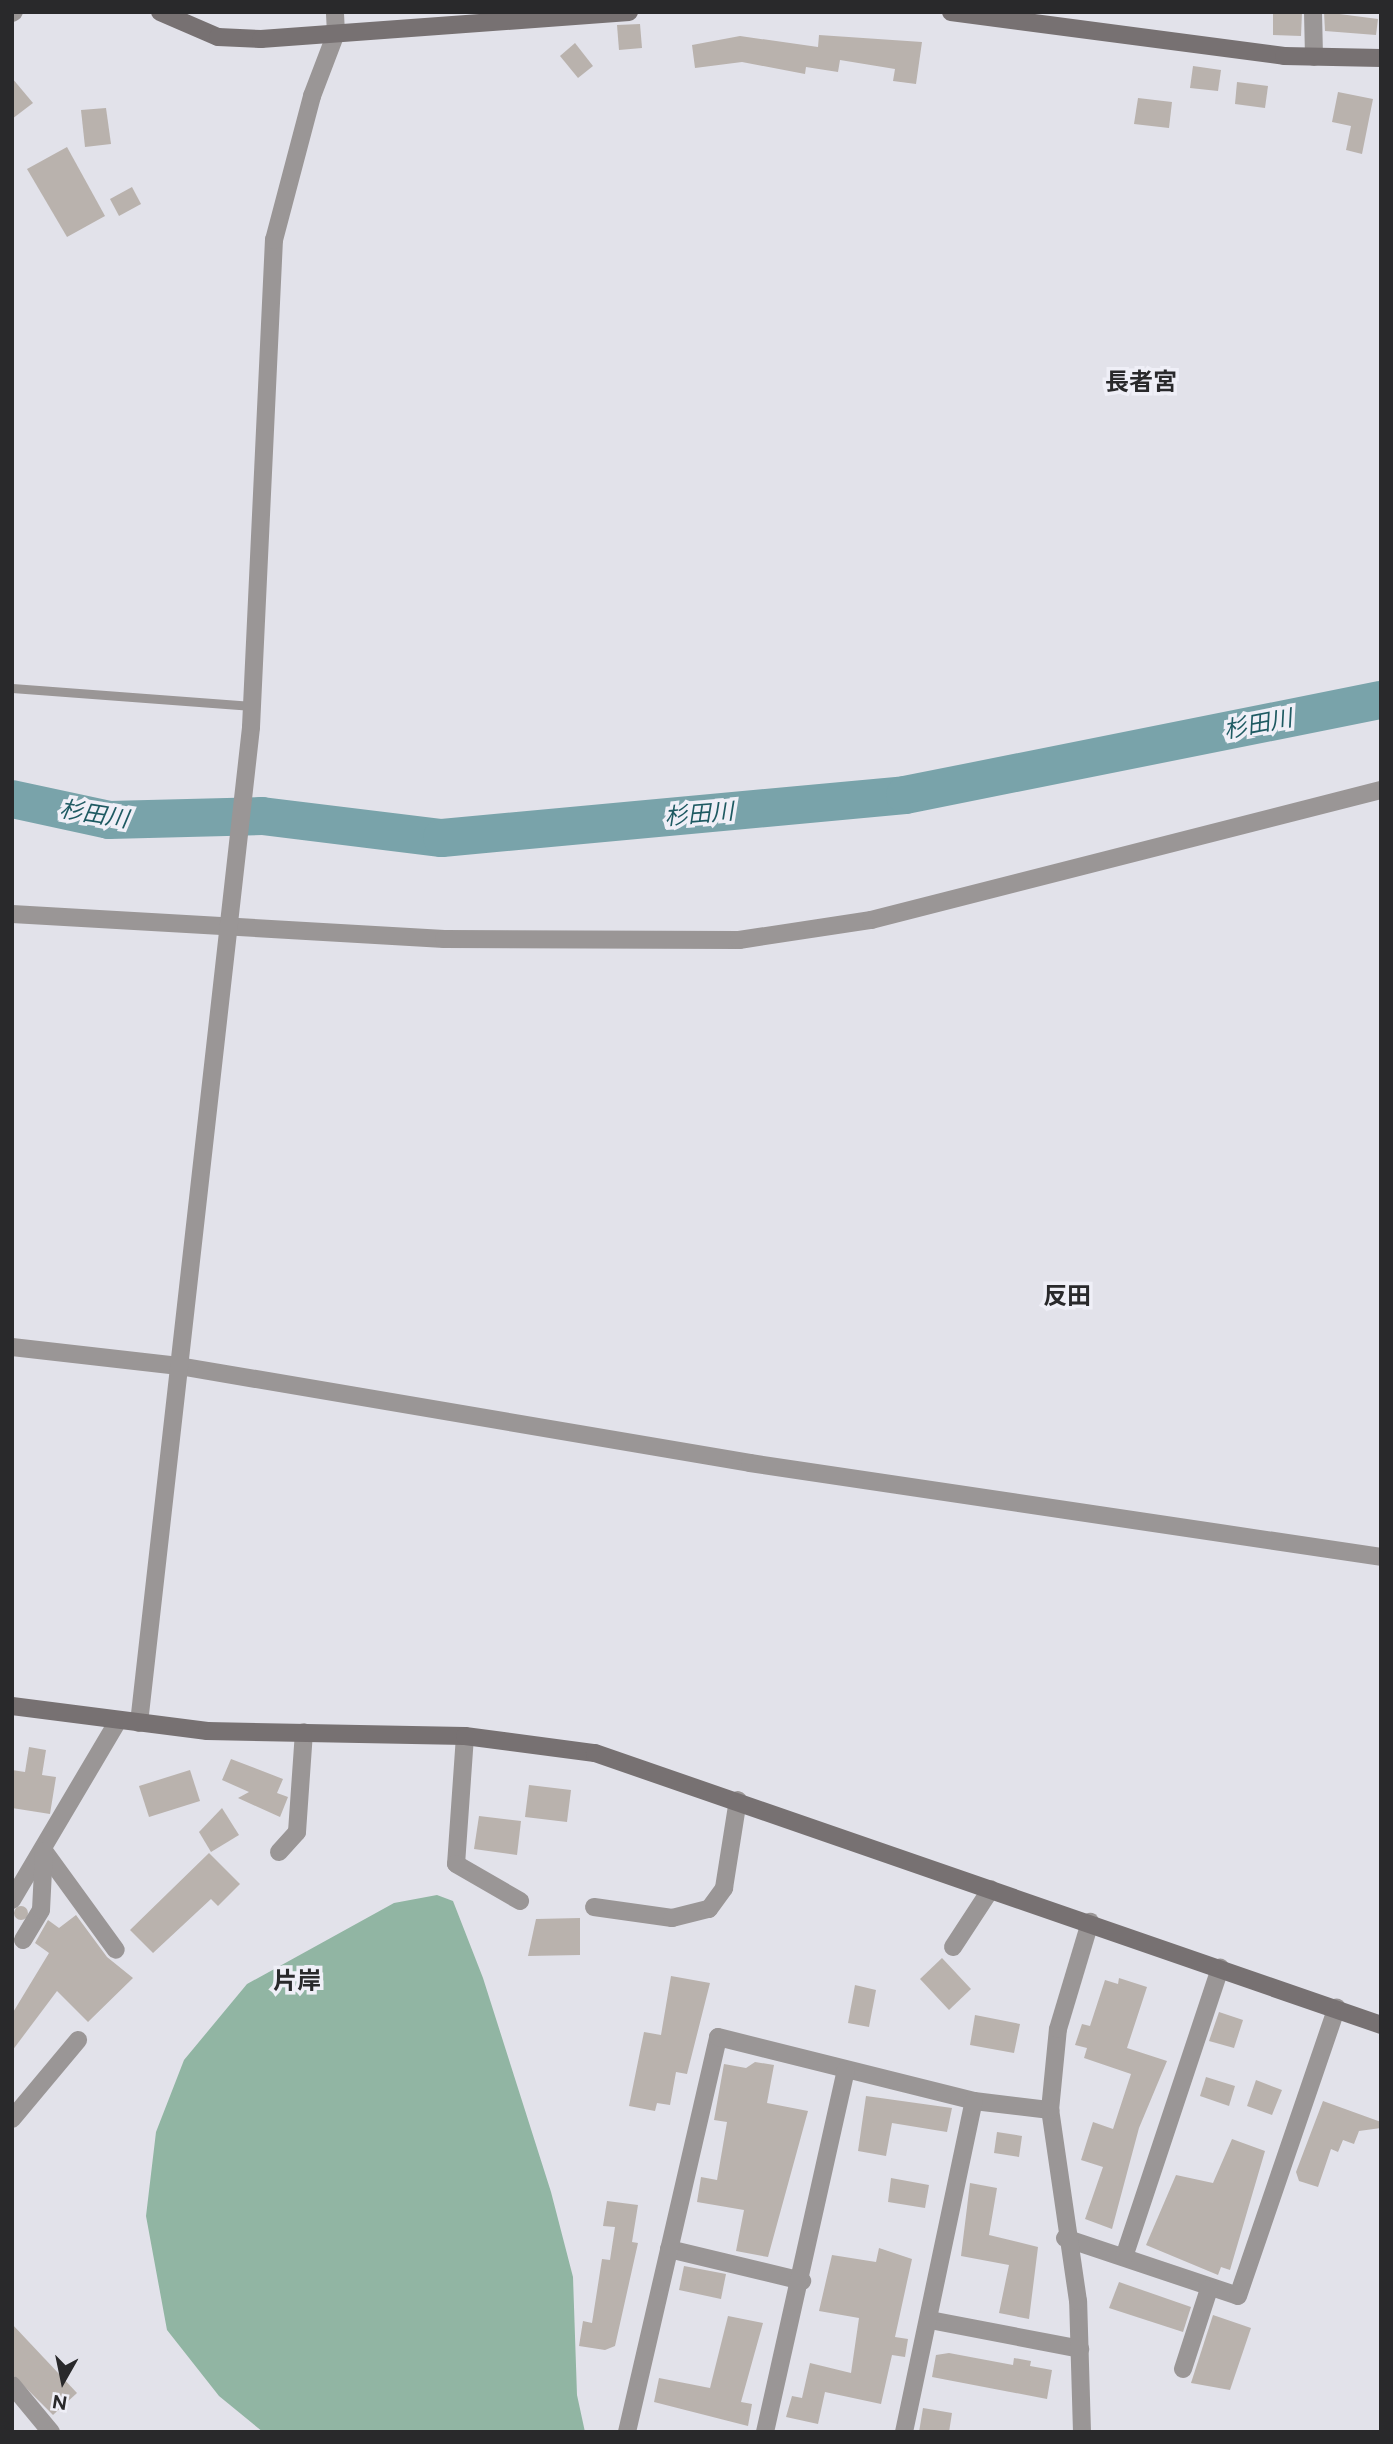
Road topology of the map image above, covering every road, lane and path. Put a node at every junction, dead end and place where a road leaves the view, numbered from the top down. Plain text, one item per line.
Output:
1 (160, 12) edge
2 (335, 12) edge
3 (629, 12) edge
4 (1313, 12) edge
5 (961, 13) edge
6 (336, 33) junction
7 (1314, 57) junction
8 (1381, 57) edge
9 (12, 688) edge
10 (252, 706) junction
11 (1381, 790) edge
12 (12, 914) edge
13 (228, 927) junction
14 (12, 1347) edge
15 (179, 1366) junction
16 (1381, 1557) edge
17 (12, 1706) edge
18 (118, 1721) junction
19 (139, 1723) junction
20 (304, 1732) junction
21 (465, 1737) junction
22 (738, 1800) junction
23 (44, 1851) junction
24 (279, 1852) dead end
25 (991, 1889) junction
26 (12, 1900) edge
27 (520, 1901) dead end
28 (594, 1908) dead end
29 (1090, 1922) junction
30 (23, 1940) dead end
31 (953, 1947) dead end
32 (116, 1950) dead end
33 (1220, 1968) junction
34 (1336, 2007) junction
35 (1381, 2025) edge
36 (78, 2040) dead end
37 (846, 2070) junction
38 (974, 2101) junction
39 (1050, 2110) junction
40 (12, 2119) edge
41 (1065, 2238) junction
42 (669, 2249) junction
43 (1124, 2257) junction
44 (802, 2281) junction
45 (1209, 2289) junction
46 (930, 2320) junction
47 (1080, 2349) junction
48 (1183, 2369) dead end
49 (12, 2385) edge
50 (51, 2432) edge
51 (627, 2432) edge
52 (765, 2432) edge
53 (904, 2432) edge
54 (1082, 2432) edge

1 - 6 street
2 - 6 street
3 - 6 street
4 - 7 street
5 - 7 street
6 - 10 street
7 - 8 street
9 - 10 lane
10 - 13 street
11 - 13 street
12 - 13 street
13 - 15 street
14 - 15 street
15 - 16 street
15 - 19 street
17 - 18 street
18 - 19 street
18 - 23 street
19 - 20 street
20 - 21 street
20 - 24 street
21 - 22 street
21 - 27 street
22 - 25 street
22 - 28 street
23 - 26 street
23 - 30 street
23 - 32 street
25 - 29 street
25 - 31 street
29 - 33 street
29 - 39 street
33 - 34 street
33 - 43 street
34 - 35 street
34 - 45 street
36 - 40 street
37 - 38 street
37 - 42 street
37 - 44 street
38 - 39 street
38 - 46 street
39 - 41 street
41 - 43 street
41 - 47 street
42 - 44 street
42 - 51 street
43 - 45 street
44 - 52 street
45 - 48 street
46 - 47 street
46 - 53 street
47 - 54 street
49 - 50 street

